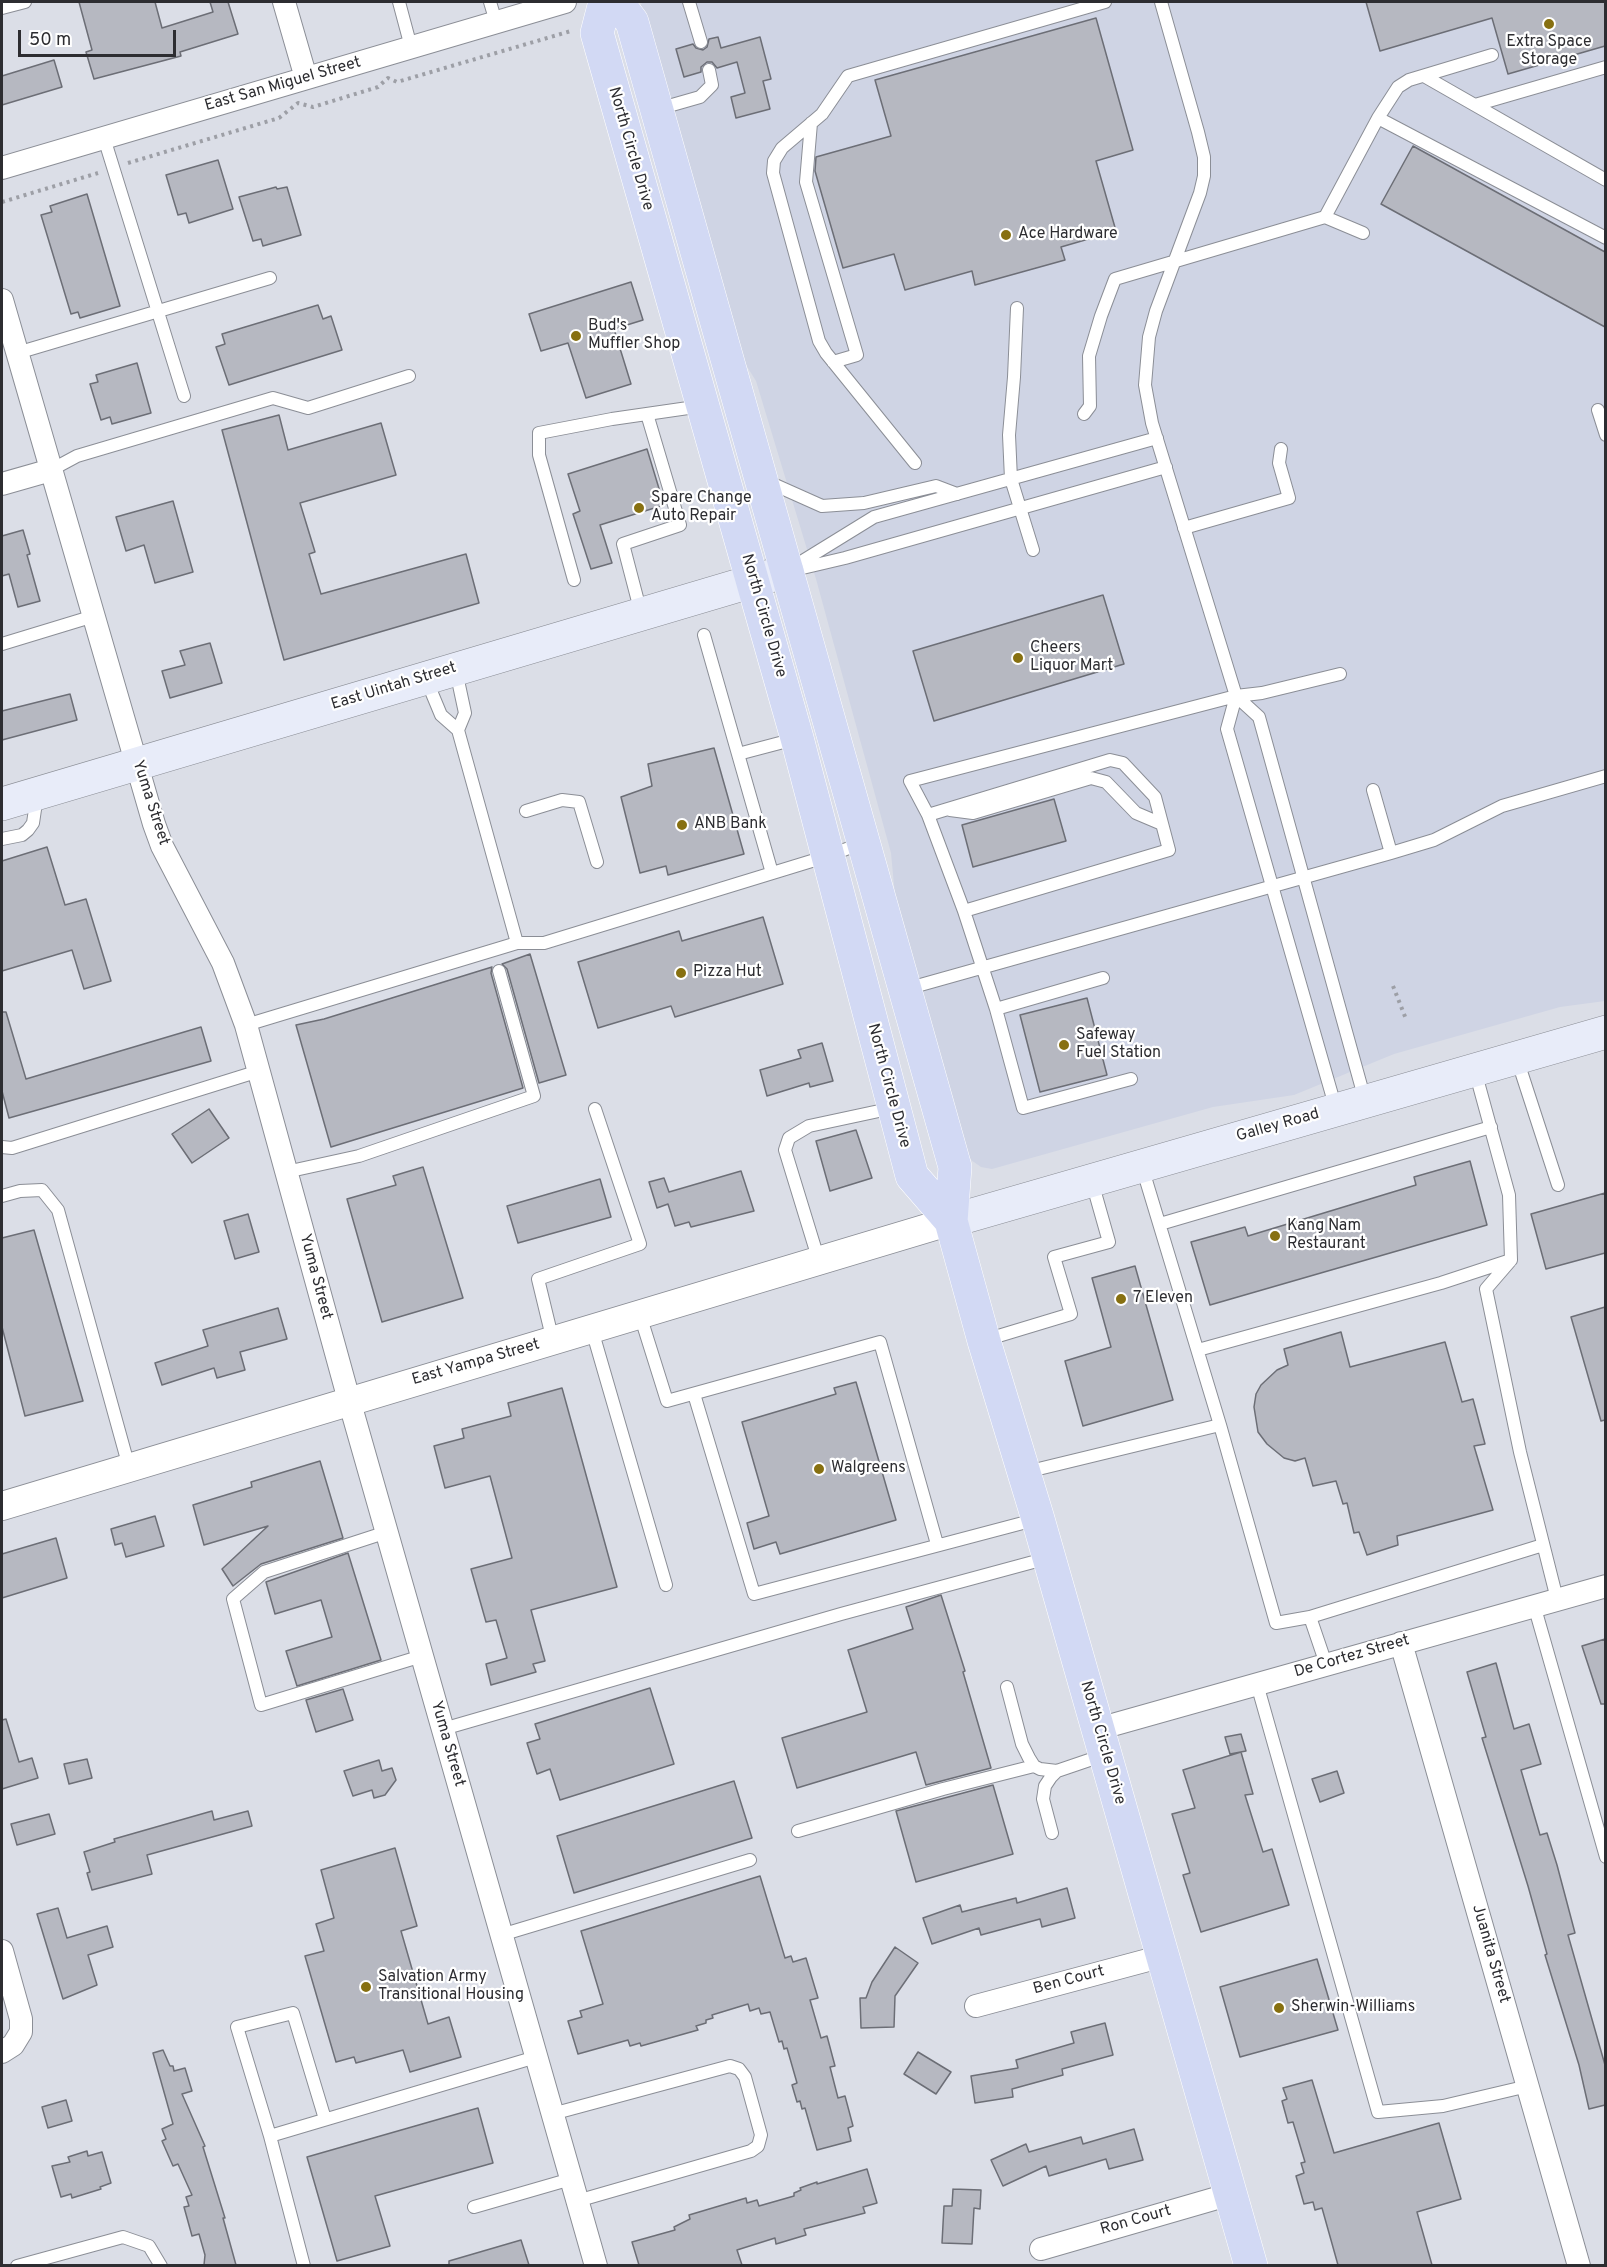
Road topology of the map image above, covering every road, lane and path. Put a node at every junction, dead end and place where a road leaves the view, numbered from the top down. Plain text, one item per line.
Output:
1 (25, 2) edge
2 (284, 2) edge
3 (399, 2) edge
4 (565, 2) edge
5 (605, 2) edge
6 (617, 2) edge
7 (689, 2) edge
8 (1105, 2) edge
9 (1161, 2) edge
10 (2, 8) edge
11 (493, 12) edge
12 (572, 31) dead end
13 (701, 42) dead end
14 (411, 47) junction
15 (1492, 56) dead end
16 (1605, 67) edge
17 (710, 70) dead end
18 (1424, 76) junction
19 (306, 78) junction
20 (1475, 105) junction
21 (656, 110) junction
22 (1378, 118) junction
23 (811, 123) junction
24 (104, 138) junction
25 (2, 168) edge
26 (113, 168) junction
27 (1605, 180) edge
28 (2, 202) edge
29 (1325, 217) junction
30 (1363, 233) dead end
31 (1605, 238) edge
32 (1174, 262) junction
33 (270, 278) dead end
34 (2, 300) edge
35 (1017, 308) dead end
36 (158, 312) junction
37 (10, 340) edge
38 (833, 362) junction
39 (409, 376) dead end
40 (184, 396) dead end
41 (703, 406) junction
42 (1598, 410) dead end
43 (647, 414) junction
44 (1084, 414) dead end
45 (1605, 435) edge
46 (1157, 438) junction
47 (1281, 449) dead end
48 (915, 462) dead end
49 (1166, 467) junction
50 (51, 470) junction
51 (760, 478) junction
52 (1011, 479) junction
53 (2, 484) edge
54 (957, 494) junction
55 (1020, 509) junction
56 (1184, 528) junction
57 (1033, 550) dead end
58 (787, 571) junction
59 (574, 580) dead end
60 (753, 581) junction
61 (641, 614) junction
62 (94, 616) junction
63 (704, 635) dead end
64 (2, 644) edge
65 (441, 673) junction
66 (1340, 674) dead end
67 (1236, 696) junction
68 (458, 730) junction
69 (797, 738) junction
70 (738, 754) junction
71 (137, 763) junction
72 (1605, 776) edge
73 (1373, 790) dead end
74 (38, 793) junction
75 (2, 804) edge
76 (945, 810) junction
77 (526, 811) dead end
78 (928, 815) junction
79 (1162, 824) junction
80 (2, 839) edge
81 (863, 842) junction
82 (1391, 853) junction
83 (828, 856) junction
84 (597, 862) dead end
85 (772, 873) junction
86 (1304, 878) junction
87 (1272, 887) junction
88 (964, 910) junction
89 (517, 943) junction
90 (982, 968) junction
91 (499, 971) dead end
92 (1103, 978) dead end
93 (1393, 986) dead end
94 (905, 989) junction
95 (996, 1009) junction
96 (1406, 1019) dead end
97 (246, 1025) junction
98 (1605, 1032) edge
99 (1517, 1058) junction
100 (1475, 1070) junction
101 (259, 1071) junction
102 (1131, 1079) dead end
103 (1351, 1106) junction
104 (893, 1108) junction
105 (595, 1109) dead end
106 (1491, 1126) junction
107 (2, 1147) edge
108 (1142, 1166) junction
109 (286, 1172) junction
110 (1092, 1180) junction
111 (1558, 1185) dead end
112 (2, 1196) edge
113 (951, 1221) junction
114 (1160, 1224) junction
115 (1511, 1260) junction
116 (819, 1261) junction
117 (640, 1315) junction
118 (592, 1330) junction
119 (552, 1341) junction
120 (984, 1341) junction
121 (1198, 1350) junction
122 (694, 1394) junction
123 (349, 1400) junction
124 (1220, 1425) junction
125 (129, 1467) junction
126 (1024, 1473) junction
127 (2, 1506) edge
128 (1038, 1519) junction
129 (387, 1532) junction
130 (937, 1544) junction
131 (1544, 1545) junction
132 (1050, 1558) junction
133 (666, 1584) dead end
134 (1605, 1586) edge
135 (1557, 1599) junction
136 (1534, 1605) junction
137 (1310, 1617) junction
138 (1401, 1643) junction
139 (422, 1656) junction
140 (1326, 1664) junction
141 (1257, 1684) junction
142 (1007, 1688) dead end
143 (443, 1729) junction
144 (1102, 1742) junction
145 (1034, 1766) junction
146 (1058, 1772) junction
147 (798, 1831) dead end
148 (1052, 1833) dead end
149 (1605, 1857) edge
150 (750, 1860) dead end
151 (501, 1935) junction
152 (2, 1951) edge
153 (1162, 1956) junction
154 (976, 2006) dead end
155 (2, 2052) edge
156 (536, 2057) junction
157 (1528, 2086) junction
158 (552, 2114) junction
159 (325, 2119) junction
160 (270, 2136) junction
161 (571, 2179) junction
162 (1230, 2194) junction
163 (577, 2201) junction
164 (474, 2207) dead end
165 (1041, 2249) dead end
166 (17, 2265) edge
167 (161, 2265) edge
168 (304, 2265) edge
169 (596, 2265) edge
170 (1251, 2265) edge
171 (1579, 2265) edge

1 - 10 lane
2 - 19 street
3 - 14 lane
4 - 11 street, East San Miguel Street
5 - 41 main road, North Circle Drive
6 - 21 main road, North Circle Drive
7 - 13 lane
8 - 23 lane
9 - 32 lane
11 - 14 street, East San Miguel Street
12 - 26 path
14 - 19 street, East San Miguel Street
15 - 18 lane
16 - 20 lane
17 - 21 lane
18 - 20 lane
18 - 22 lane
19 - 24 street, East San Miguel Street
20 - 27 lane
21 - 51 main road, North Circle Drive
22 - 29 lane
22 - 31 lane
23 - 38 lane
23 - 38 lane
24 - 25 street, East San Miguel Street
24 - 26 lane
26 - 28 path
26 - 36 lane
29 - 30 lane
29 - 32 lane
32 - 44 lane
32 - 46 lane
33 - 36 lane
34 - 37 street, Yuma Street
35 - 52 lane
36 - 37 lane
36 - 40 lane
37 - 50 street, Yuma Street
38 - 48 lane
39 - 50 lane
41 - 43 lane
41 - 60 main road, North Circle Drive
42 - 45 lane
43 - 59 lane
43 - 61 lane
46 - 49 lane
46 - 52 lane
47 - 56 lane
49 - 55 lane
49 - 56 lane
50 - 53 street
50 - 62 street, Yuma Street
51 - 54 lane
51 - 58 main road, North Circle Drive
52 - 54 lane
52 - 55 lane
54 - 58 lane
55 - 57 lane
55 - 58 lane
56 - 67 lane
58 - 60 main road, East Uintah Street
58 - 81 main road, North Circle Drive
60 - 61 main road, East Uintah Street
60 - 69 main road, North Circle Drive
61 - 65 main road, East Uintah Street
62 - 64 lane
62 - 71 street, Yuma Street
63 - 70 lane
65 - 68 lane
65 - 68 lane
65 - 71 main road, East Uintah Street
66 - 67 lane
67 - 78 lane
67 - 86 lane
67 - 87 lane
68 - 89 lane
69 - 70 lane
69 - 83 main road, North Circle Drive
70 - 85 lane
71 - 74 main road, East Uintah Street
71 - 97 street, Yuma Street
72 - 82 lane
73 - 82 lane
74 - 75 main road, East Uintah Street
74 - 80 lane
76 - 78 lane
76 - 79 lane
76 - 79 lane
77 - 84 lane
78 - 88 lane
79 - 88 lane
81 - 83 lane
81 - 94 main road, North Circle Drive
82 - 86 lane
83 - 85 lane
83 - 104 main road, North Circle Drive
85 - 89 lane
86 - 87 lane
86 - 103 lane
87 - 90 lane
87 - 103 lane
88 - 90 lane
89 - 97 lane
90 - 94 lane
90 - 95 lane
91 - 109 lane
92 - 95 lane
93 - 96 path
94 - 113 main road, North Circle Drive
95 - 102 lane
97 - 101 street, Yuma Street
98 - 99 main road, Galley Road
99 - 100 main road, Galley Road
99 - 111 lane
100 - 103 main road, Galley Road
100 - 106 lane
101 - 107 lane
101 - 109 street, Yuma Street
103 - 108 main road, Galley Road
104 - 113 main road, North Circle Drive
104 - 116 lane
105 - 119 lane
106 - 114 lane
106 - 115 lane
108 - 110 main road, Galley Road
108 - 114 lane
109 - 123 street, Yuma Street
110 - 113 main road, Galley Road
110 - 120 lane
112 - 125 lane
113 - 116 street, East Yampa Street
113 - 120 main road, North Circle Drive
114 - 121 lane
115 - 121 lane
115 - 131 lane
116 - 117 street, East Yampa Street
117 - 118 street, East Yampa Street
117 - 122 lane
118 - 119 street, East Yampa Street
118 - 133 lane
119 - 123 street, East Yampa Street
120 - 126 main road, North Circle Drive
121 - 124 lane
122 - 130 lane
122 - 130 lane
123 - 125 street, East Yampa Street
123 - 129 street, Yuma Street
124 - 126 lane
124 - 137 lane
125 - 127 street, East Yampa Street
126 - 128 main road, North Circle Drive
128 - 130 lane
128 - 132 main road, North Circle Drive
129 - 139 street, Yuma Street
129 - 139 lane
131 - 135 lane
131 - 137 lane
132 - 143 lane
132 - 144 main road, North Circle Drive
134 - 135 street, De Cortez Street
135 - 136 street, De Cortez Street
136 - 138 street, De Cortez Street
136 - 149 lane
137 - 140 lane
138 - 140 street, De Cortez Street
138 - 157 street, Juanita Street
139 - 143 street, Yuma Street
140 - 141 street, De Cortez Street
141 - 144 street, De Cortez Street
141 - 157 lane
142 - 145 lane
143 - 151 street, Yuma Street
144 - 146 lane
144 - 153 main road, North Circle Drive
145 - 146 lane
145 - 147 lane
146 - 148 lane
150 - 151 lane
151 - 156 street, Yuma Street
152 - 155 street
153 - 154 street, Ben Court
153 - 162 main road, North Circle Drive
156 - 158 street, Yuma Street
156 - 159 lane
157 - 171 street, Juanita Street
158 - 161 street, Yuma Street
158 - 163 lane
159 - 160 lane
159 - 160 lane
160 - 168 lane
161 - 163 street, Yuma Street
161 - 164 lane
162 - 165 street, Ron Court
162 - 170 main road, North Circle Drive
163 - 169 street, Yuma Street
166 - 167 lane

